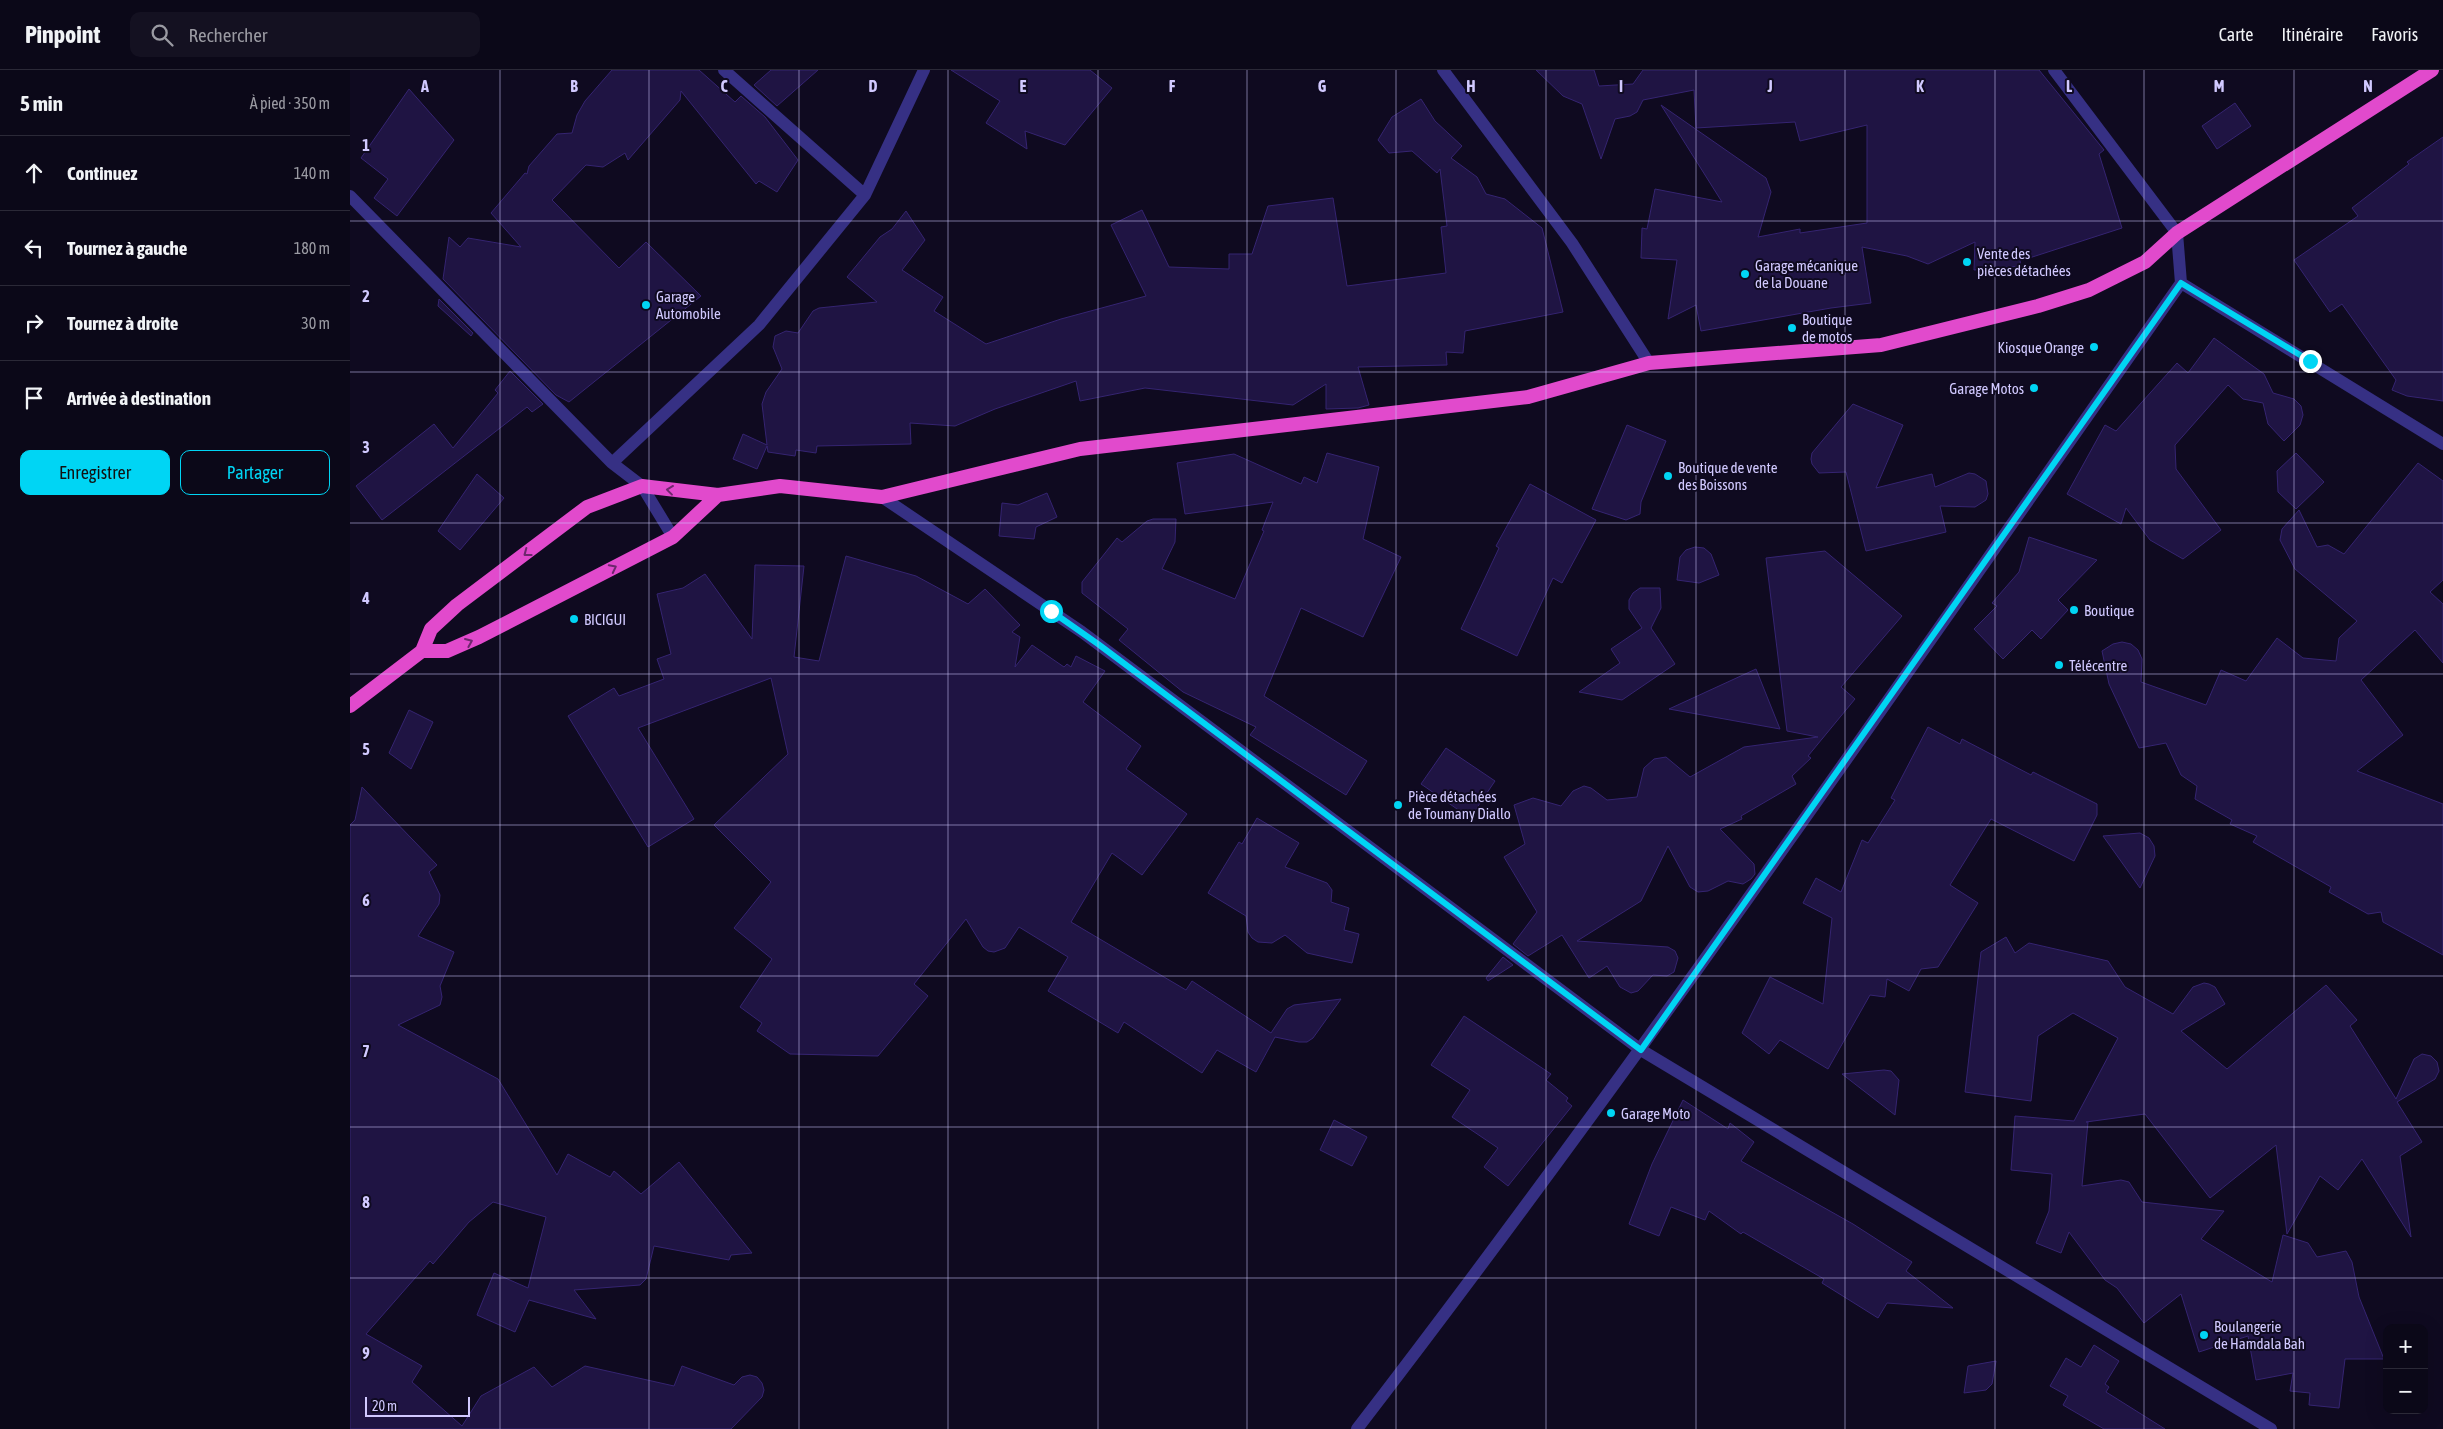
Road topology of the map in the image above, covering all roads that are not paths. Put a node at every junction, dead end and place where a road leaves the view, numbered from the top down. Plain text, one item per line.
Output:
1 (724, 70) edge
2 (924, 70) edge
3 (1443, 70) edge
4 (2054, 70) edge
5 (2432, 70) edge
6 (865, 195) junction
7 (350, 196) edge
8 (2176, 233) junction
9 (2181, 283) junction
10 (1649, 363) junction
11 (2443, 444) edge
12 (612, 463) junction
13 (642, 486) junction
14 (718, 495) junction
15 (882, 497) junction
16 (673, 537) junction
17 (422, 651) junction
18 (350, 706) edge
19 (1641, 1050) junction
20 (1357, 1429) edge
21 (2271, 1429) edge

1 - 6 street
2 - 6 street
3 - 10 street
4 - 8 street
5 - 8 highway
6 - 12 street
7 - 12 street
8 - 9 street
8 - 10 highway
9 - 11 street
9 - 19 street
10 - 15 highway
12 - 13 street
14 -> 13 highway
13 - 16 street
13 -> 17 highway
14 - 15 highway
14 - 16 highway
15 - 19 street
17 -> 16 highway
17 - 18 highway
19 - 20 street
19 - 21 street

